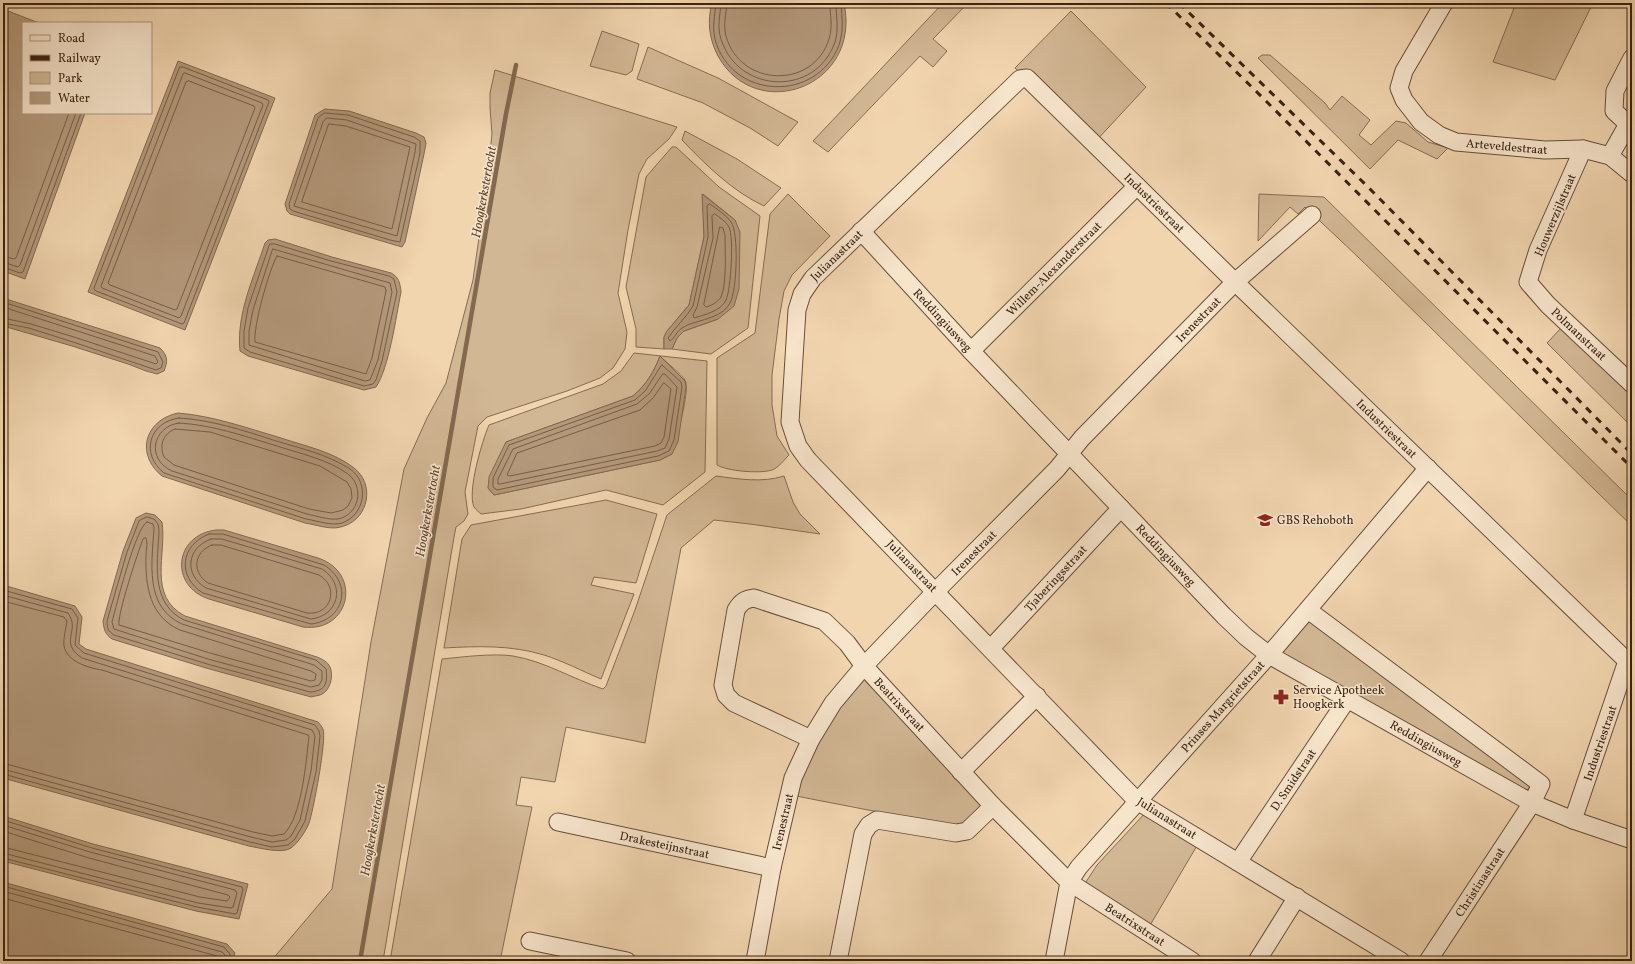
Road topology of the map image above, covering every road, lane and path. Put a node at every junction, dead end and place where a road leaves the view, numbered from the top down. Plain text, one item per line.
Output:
1 (1444, 3) edge
2 (1632, 58) edge
3 (1027, 78) joint
4 (1630, 124) edge
5 (1583, 148) junction
6 (1610, 156) junction
7 (1632, 174) edge
8 (1137, 186) junction
9 (1312, 215) dead end
10 (861, 231) junction
11 (1235, 282) junction
12 (1528, 282) joint
13 (971, 351) junction
14 (1632, 384) edge
15 (1069, 454) junction
16 (1428, 468) junction
17 (1121, 508) junction
18 (936, 591) junction
19 (1308, 610) junction
20 (991, 648) junction
21 (1270, 655) junction
22 (864, 666) junction
23 (1037, 696) junction
24 (1348, 698) junction
25 (811, 739) junction
26 (962, 772) junction
27 (1137, 801) junction
28 (1532, 803) junction
29 (993, 806) junction
30 (1573, 820) junction
31 (558, 822) dead end
32 (1632, 840) edge
33 (1238, 862) junction
34 (772, 868) junction
35 (1069, 882) junction
36 (1297, 898) junction
37 (530, 942) dead end
38 (627, 961) edge
39 (755, 961) edge
40 (838, 961) edge
41 (1054, 961) edge
42 (1192, 961) edge
43 (1257, 961) edge
44 (1401, 961) edge
45 (1428, 961) edge

1 - 5 street, Arteveldestraat
2 - 4 street
3 - 8 street, Industriestraat
3 - 10 street, Julianastraat
4 - 6 street
5 - 6 street, Arteveldestraat
5 - 12 street, Houwerzijlstraat
6 - 7 street, Arteveldestraat
8 - 11 street, Industriestraat
8 - 13 street, Willem-Alexanderstraat
9 - 11 street, Irenestraat
10 - 13 street, Reddingiusweg
10 - 18 street, Julianastraat
11 - 15 street, Irenestraat
11 - 16 street, Industriestraat
12 - 14 street, Polmanstraat
13 - 15 street, Reddingiusweg
15 - 17 street, Reddingiusweg
15 - 18 street, Irenestraat
16 - 19 street, Prinses Margrietstraat
16 - 30 street, Industriestraat
17 - 20 street, Tjaberingsstraat
17 - 21 street, Reddingiusweg
18 - 20 street, Julianastraat
18 - 22 street, Irenestraat
19 - 21 street, Prinses Margrietstraat
19 - 28 street
20 - 23 street, Julianastraat
21 - 24 street, Reddingiusweg
21 - 27 street, Prinses Margrietstraat
22 - 25 street, Irenestraat
22 - 25 street, Beatrixstraat
22 - 26 street, Beatrixstraat
23 - 26 street
23 - 27 street, Julianastraat
24 - 28 street, Reddingiusweg
24 - 33 street, D. Smidstraat
25 - 34 street, Irenestraat
26 - 29 street, Beatrixstraat
27 - 33 street, Julianastraat
27 - 35 street, Prinses Margrietstraat
28 - 30 street, Reddingiusweg
28 - 45 street, Christinastraat
29 - 35 street, Beatrixstraat
29 - 40 street
30 - 32 street, Reddingiusweg
31 - 34 street, Drakesteijnstraat
33 - 36 street, Julianastraat
34 - 39 street, Irenestraat
35 - 41 street, Prinses Margrietstraat
35 - 42 street, Beatrixstraat
36 - 43 street
36 - 44 street, Julianastraat
37 - 38 street

